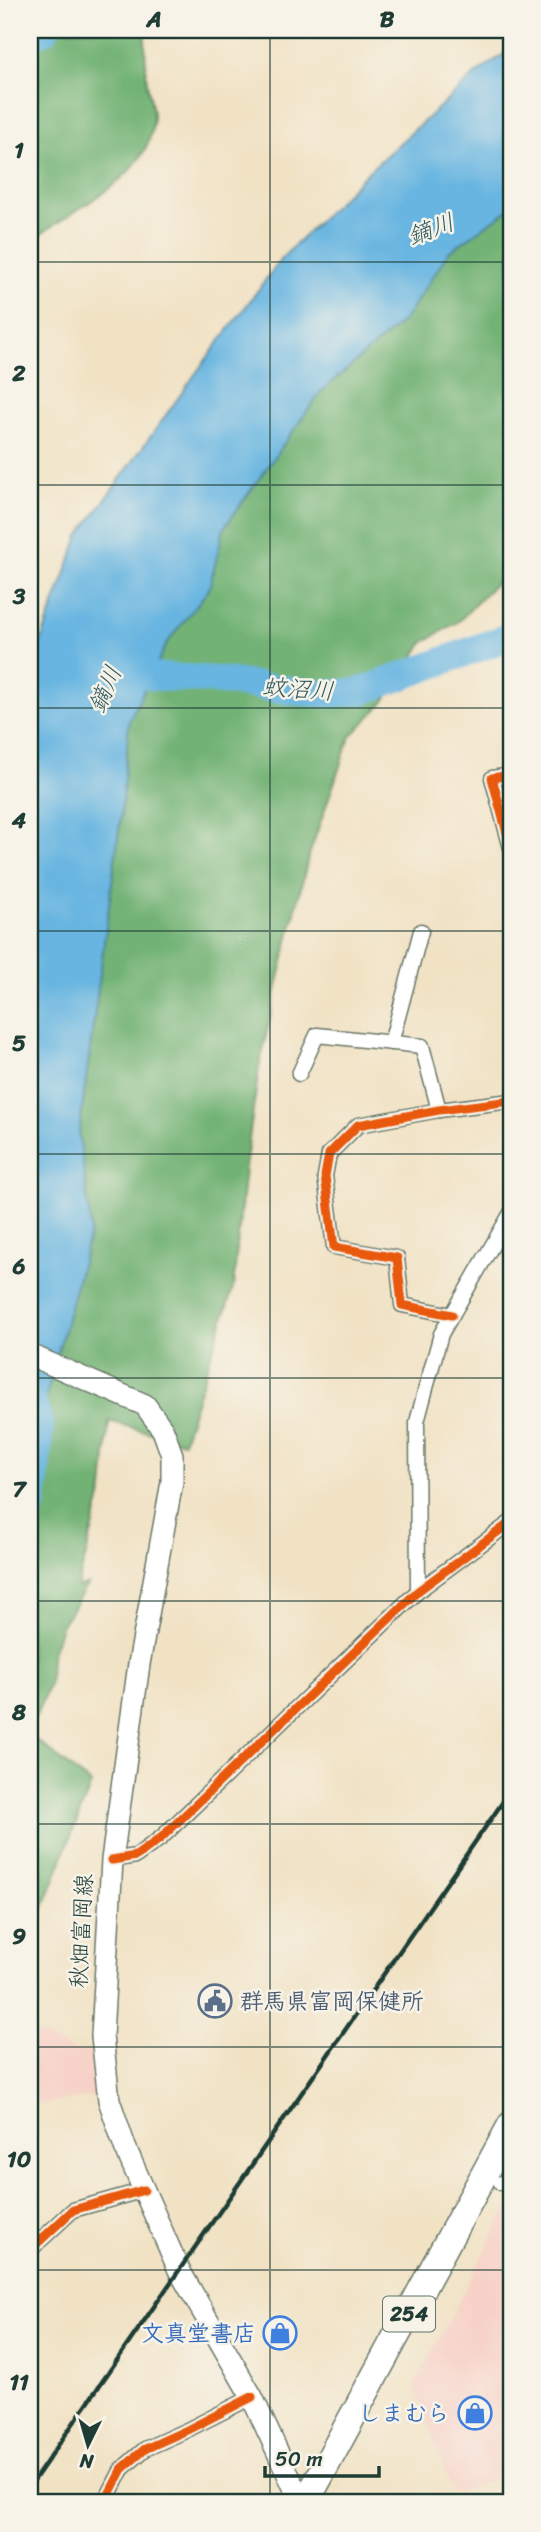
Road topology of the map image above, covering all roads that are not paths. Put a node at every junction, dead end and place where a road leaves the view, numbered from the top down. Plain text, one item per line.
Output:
1 (511, 775) edge
2 (511, 848) edge
3 (421, 931) dead end
4 (391, 1043) junction
5 (299, 1074) dead end
6 (511, 1101) edge
7 (439, 1110) junction
8 (511, 1213) edge
9 (452, 1315) junction
10 (30, 1355) edge
11 (511, 1522) edge
12 (418, 1591) junction
13 (112, 1860) junction
14 (511, 2125) edge
15 (508, 2176) edge
16 (144, 2190) junction
17 (30, 2250) edge
18 (252, 2397) junction
19 (105, 2502) edge
20 (304, 2502) edge
21 (327, 2502) edge

1 - 2 street
3 - 4 street
4 - 5 street
4 - 7 street
6 - 7 street
7 - 9 street
8 - 9 street
9 - 12 street
10 - 13 main road, 秋畑富岡線
11 - 12 street
12 - 13 street
13 - 16 main road, 秋畑富岡線
14 - 20 highway, 254
15 - 21 highway, 254
16 - 17 street
16 - 18 main road, 秋畑富岡線
18 - 19 street
18 - 20 main road, 秋畑富岡線

